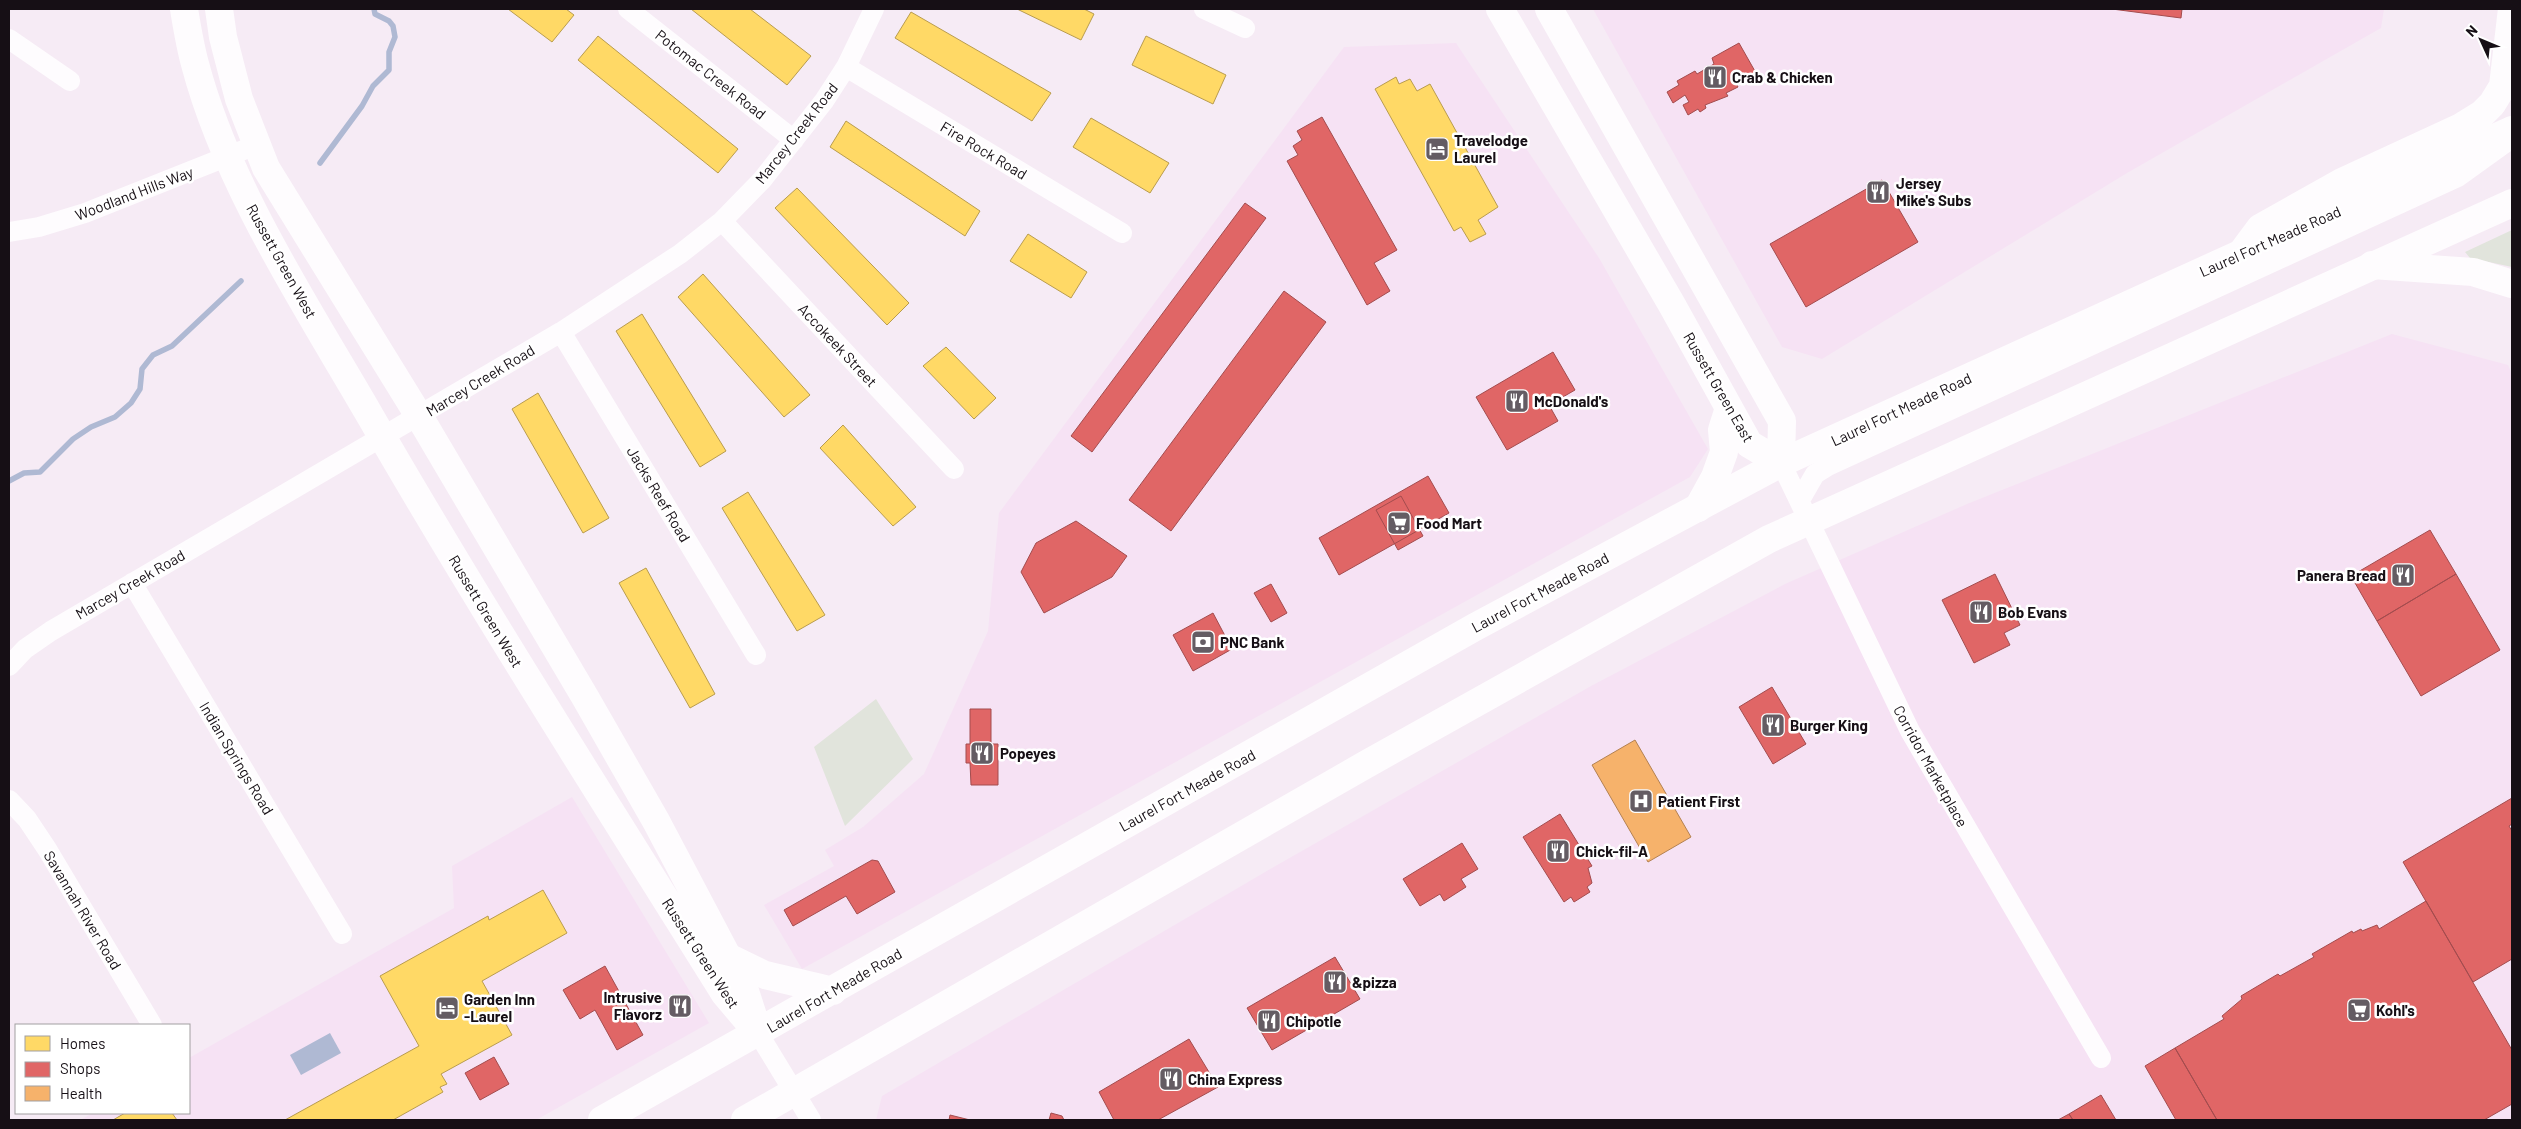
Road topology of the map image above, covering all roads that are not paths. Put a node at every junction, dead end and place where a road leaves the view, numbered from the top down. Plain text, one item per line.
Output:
1 (184, 9) edge
2 (219, 9) edge
3 (628, 9) edge
4 (874, 9) edge
5 (1204, 9) edge
6 (1500, 9) edge
7 (1549, 9) edge
8 (2512, 9) edge
9 (2512, 17) edge
10 (1245, 28) dead end
11 (9, 38) edge
12 (846, 67) junction
13 (70, 81) dead end
14 (2512, 130) edge
15 (2512, 138) edge
16 (794, 140) junction
17 (256, 146) junction
18 (228, 157) junction
19 (2512, 202) edge
20 (722, 221) junction
21 (9, 232) edge
22 (1122, 233) dead end
23 (2240, 255) junction
24 (2372, 265) junction
25 (2512, 284) edge
26 (561, 332) junction
27 (1729, 408) junction
28 (419, 416) junction
29 (383, 438) junction
30 (1781, 463) junction
31 (954, 469) dead end
32 (1698, 508) junction
33 (1804, 510) junction
34 (132, 583) junction
35 (756, 655) dead end
36 (9, 666) edge
37 (9, 800) edge
38 (342, 934) dead end
39 (728, 957) junction
40 (833, 990) junction
41 (151, 1024) edge
42 (758, 1033) junction
43 (2101, 1058) dead end
44 (794, 1092) junction
45 (602, 1120) edge
46 (744, 1120) edge
47 (810, 1120) edge

1 - 18 main road, Russett Green West
2 - 17 main road, Russett Green West
3 - 16 street, Potomac Creek Road
4 - 12 street, Marcey Creek Road
5 - 10 street
6 - 27 main road, Russett Green East
7 - 30 main road
8 - 9 main road
9 - 23 main road
11 - 13 street
12 - 16 street, Marcey Creek Road
12 - 22 street, Fire Rock Road
14 - 23 main road, Laurel Fort Meade Road
15 - 33 street
16 - 20 street, Marcey Creek Road
17 - 18 street, Woodland Hills Way
17 - 28 main road, Russett Green West
18 - 21 street, Woodland Hills Way
18 - 29 main road, Russett Green West
19 - 24 main road
20 - 26 street, Marcey Creek Road
20 - 31 street, Accokeek Street
23 - 30 main road, Laurel Fort Meade Road
24 - 25 main road
24 - 33 main road
26 - 28 street, Marcey Creek Road
26 - 35 street, Jacks Reef Road
27 - 30 main road, Russett Green East
27 - 32 main road
28 - 29 street, Marcey Creek Road
28 - 39 main road, Russett Green West
29 - 34 street, Marcey Creek Road
29 - 42 main road, Russett Green West
30 - 32 main road, Laurel Fort Meade Road
30 - 33 street, Corridor Marketplace
32 - 40 main road, Laurel Fort Meade Road
33 - 43 street, Corridor Marketplace
33 - 44 main road
34 - 36 street, Marcey Creek Road
34 - 38 street, Indian Springs Road
37 - 41 street, Savannah River Road
39 - 40 main road
39 - 42 main road, Russett Green West
40 - 42 main road, Laurel Fort Meade Road
42 - 44 street
42 - 45 main road, Laurel Fort Meade Road
44 - 46 main road
44 - 47 street

